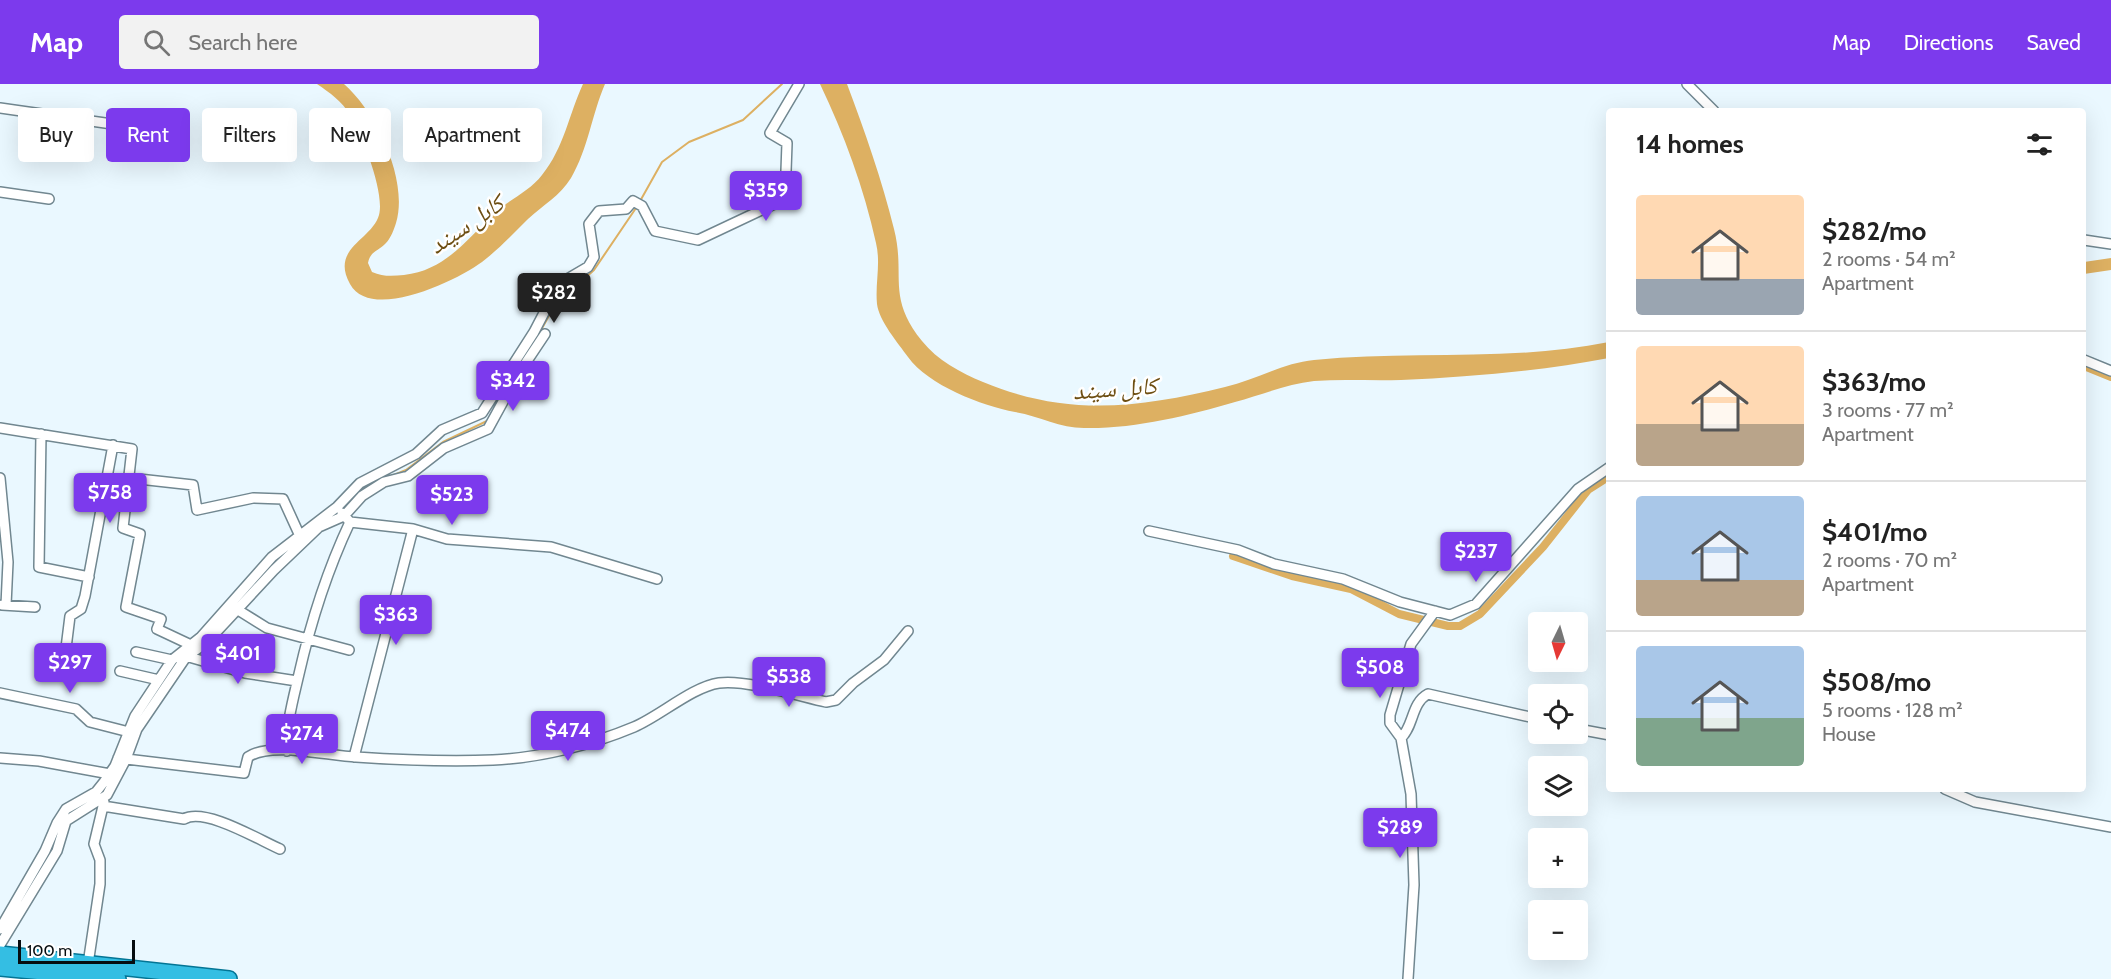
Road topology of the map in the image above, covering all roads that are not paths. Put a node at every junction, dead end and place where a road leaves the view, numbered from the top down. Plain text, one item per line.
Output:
1 (799, 84) edge
2 (1687, 84) edge
3 (0, 108) edge
4 (1711, 108) edge
5 (106, 123) edge
6 (0, 192) edge
7 (50, 199) dead end
8 (2086, 240) edge
9 (2111, 244) edge
10 (545, 334) dead end
11 (2086, 361) edge
12 (2111, 371) edge
13 (0, 428) edge
14 (41, 434) junction
15 (113, 445) junction
16 (1606, 470) edge
17 (0, 478) edge
18 (130, 478) junction
19 (337, 507) junction
20 (347, 519) junction
21 (413, 529) junction
22 (1149, 531) dead end
23 (300, 534) junction
24 (89, 577) junction
25 (657, 579) dead end
26 (3, 605) edge
27 (35, 607) dead end
28 (238, 610) junction
29 (1435, 611) junction
30 (908, 631) dead end
31 (307, 640) junction
32 (191, 645) junction
33 (349, 650) dead end
34 (136, 652) dead end
35 (176, 662) junction
36 (120, 671) dead end
37 (63, 672) dead end
38 (297, 681) junction
39 (161, 683) junction
40 (0, 693) edge
41 (1528, 717) edge
42 (1588, 731) edge
43 (129, 732) junction
44 (1397, 734) junction
45 (1606, 734) edge
46 (287, 751) junction
47 (0, 758) edge
48 (354, 758) junction
49 (122, 759) junction
50 (110, 774) junction
51 (1952, 792) edge
52 (107, 795) junction
53 (103, 806) junction
54 (2111, 827) edge
55 (280, 849) dead end
56 (0, 929) edge
57 (0, 945) edge
58 (0, 954) edge
59 (87, 964) junction
60 (0, 968) edge
61 (118, 979) edge
62 (229, 979) edge
63 (1408, 979) edge

1 - 19 street
2 - 4 street
3 - 5 street
6 - 7 street
8 - 9 street
10 - 20 street
11 - 12 street
13 - 14 street
14 - 15 street
14 - 24 street
15 - 18 street
15 - 24 street
16 - 29 street
17 - 26 street
18 - 23 street
18 - 32 street
19 - 20 street
19 - 23 street
20 - 21 street
20 - 28 street
20 - 31 street
21 - 25 street
21 - 48 street
22 - 29 street
23 - 32 street
24 - 37 street
26 - 27 street
28 - 31 street
28 - 35 street
29 - 44 street
30 - 48 street
31 - 33 street
31 - 38 street
32 - 35 street
34 - 35 street
35 - 38 street
35 - 39 street
36 - 39 street
38 - 46 street
39 - 43 street
39 - 49 street
40 - 43 street
41 - 44 street
42 - 45 street
43 - 49 street
44 - 63 street
46 - 48 street
46 - 49 street
47 - 50 street
49 - 50 street
49 - 52 street
50 - 56 street
51 - 54 street
52 - 53 street
52 - 57 street
53 - 55 street
53 - 59 street
58 - 59 highway
59 - 62 highway
60 - 61 highway

